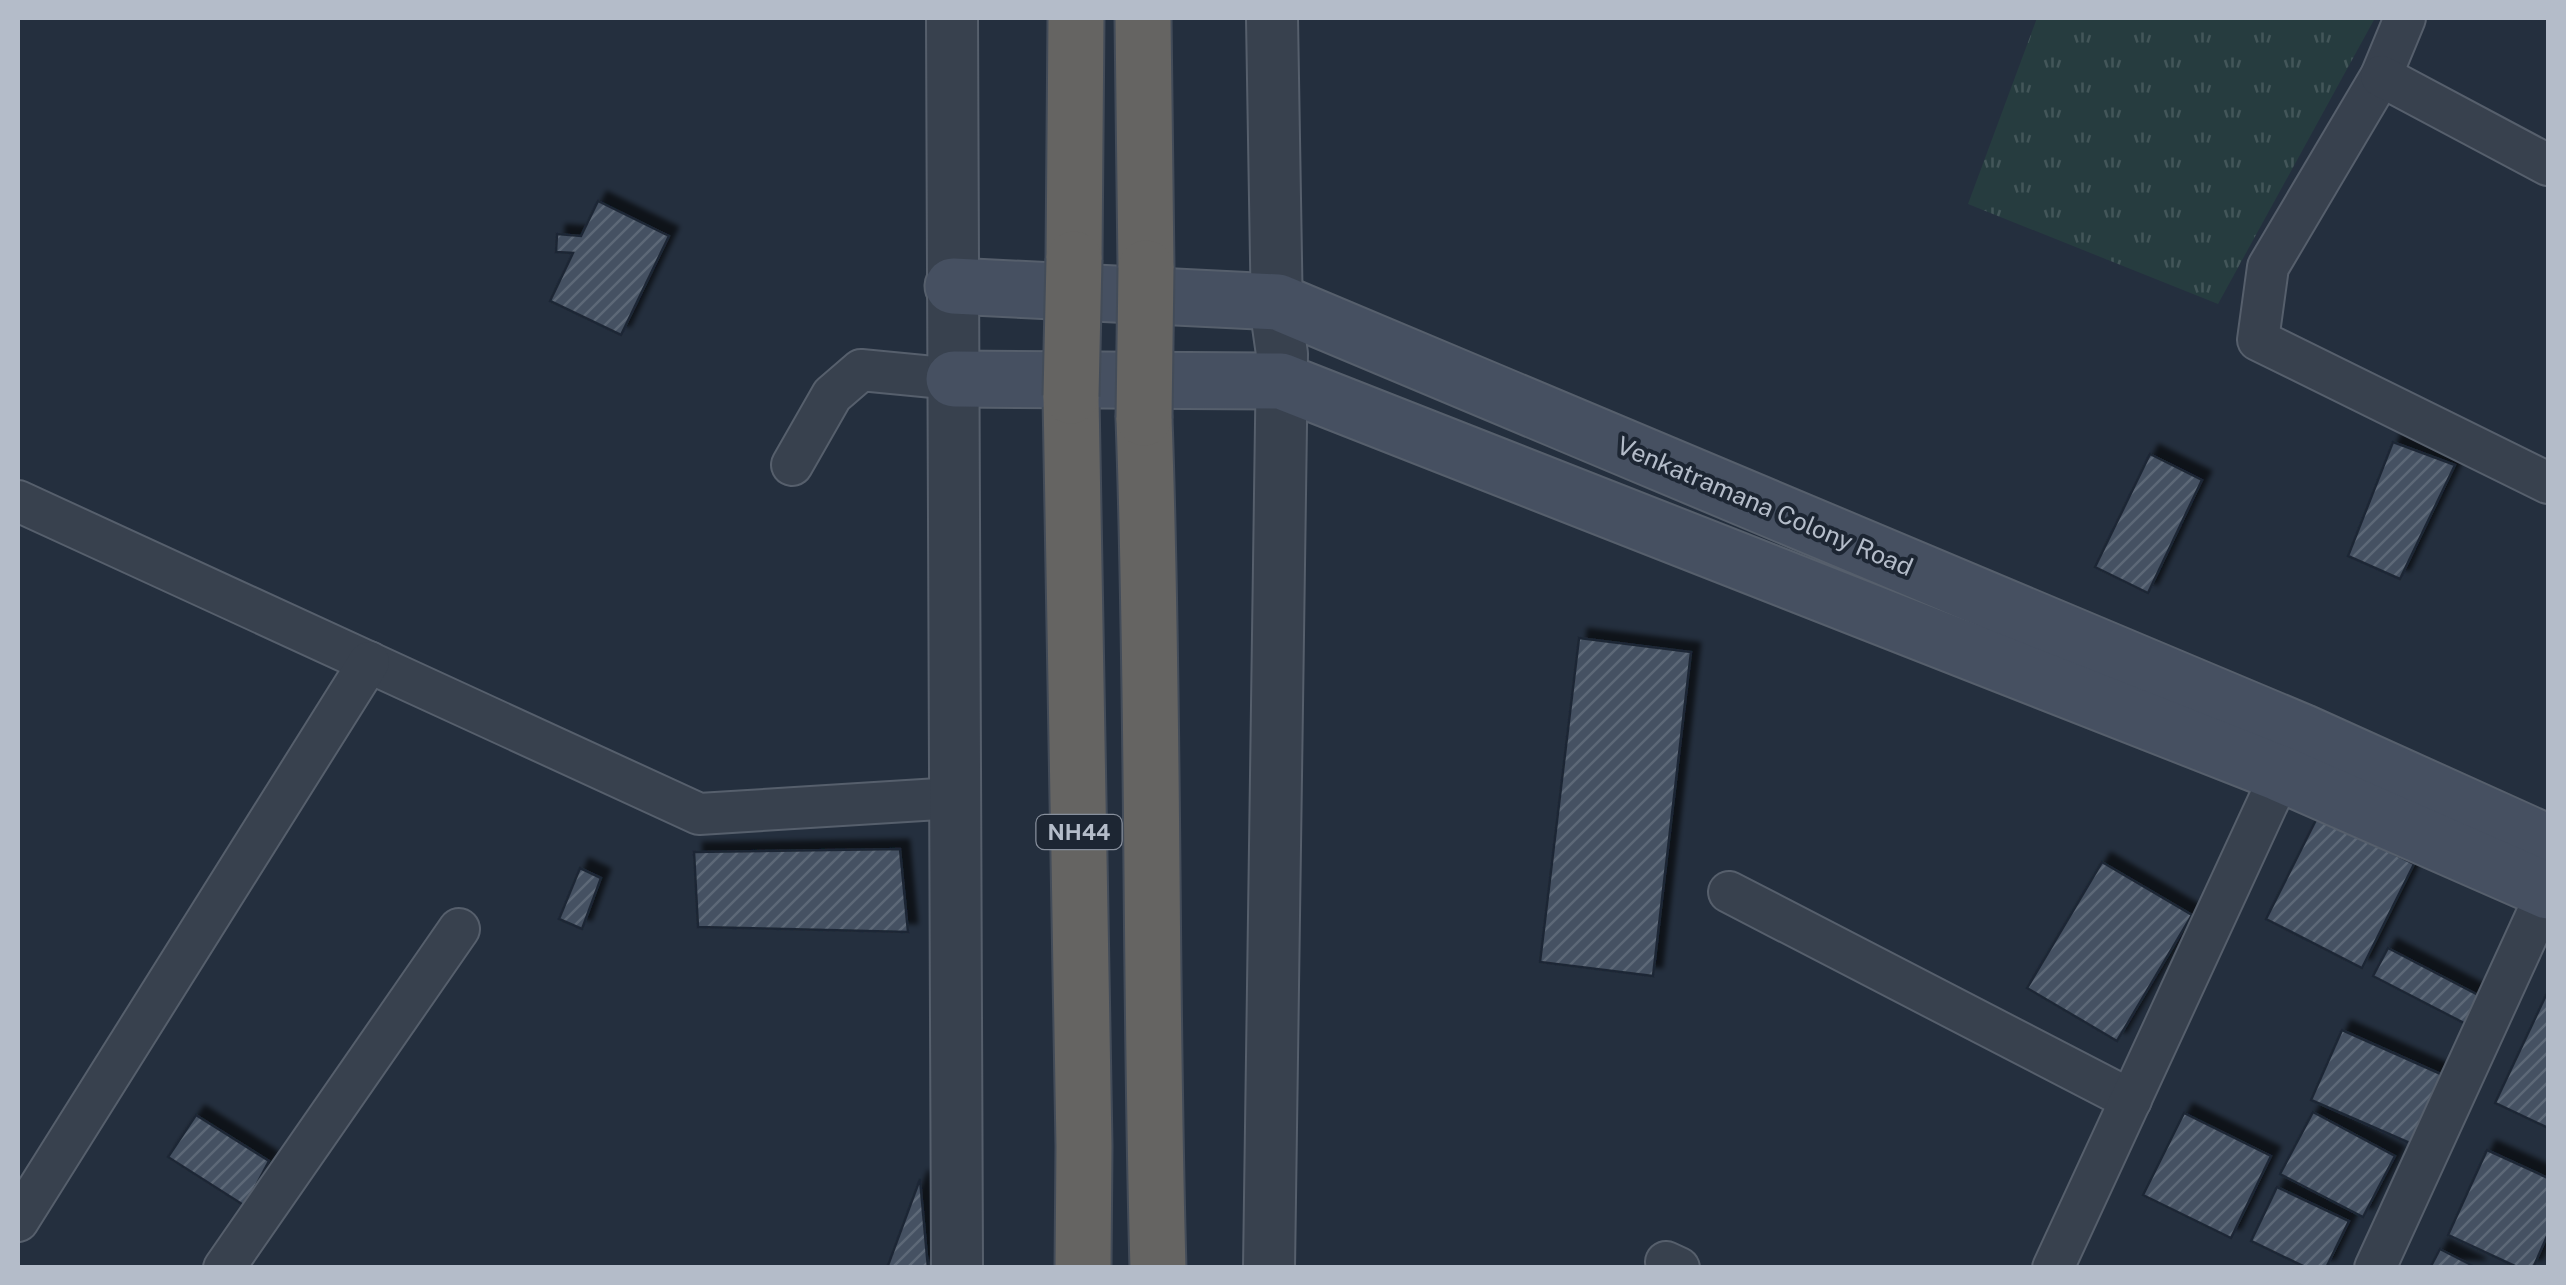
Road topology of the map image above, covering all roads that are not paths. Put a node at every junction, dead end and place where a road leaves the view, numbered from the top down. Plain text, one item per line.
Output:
1 (952, 18) edge
2 (1076, 18) edge
3 (1143, 18) edge
4 (1272, 18) edge
5 (2404, 18) edge
6 (2381, 76) junction
7 (2548, 165) edge
8 (954, 286) junction
9 (1278, 302) junction
10 (954, 379) junction
11 (1281, 381) junction
12 (792, 464) dead end
13 (2548, 483) edge
14 (18, 501) edge
15 (369, 662) junction
16 (2291, 752) junction
17 (955, 798) junction
18 (2548, 843) edge
19 (2548, 891) edge
20 (1729, 892) dead end
21 (460, 929) dead end
22 (2131, 1100) junction
23 (18, 1221) edge
24 (224, 1268) edge
25 (957, 1268) edge
26 (1084, 1268) edge
27 (1158, 1268) edge
28 (1269, 1268) edge
29 (2053, 1268) edge
30 (2375, 1268) edge

1 - 8 street
2 - 26 highway, NH44, bridge
3 - 27 highway, NH44, bridge
4 - 9 street
5 - 6 street
6 - 7 street
6 - 13 street
8 - 9 main road, Venkatramana Colony Road
8 - 10 street
9 - 11 street
9 - 16 main road, Venkatramana Colony Road
10 - 11 main road
10 - 12 street
10 - 17 street
11 - 16 main road
11 - 28 street
14 - 15 street
15 - 17 street
15 - 23 street
16 - 18 main road, Venkatramana Colony Road
16 - 19 main road
16 - 22 street
17 - 25 street
19 - 30 street
20 - 22 street
21 - 24 street
22 - 29 street

